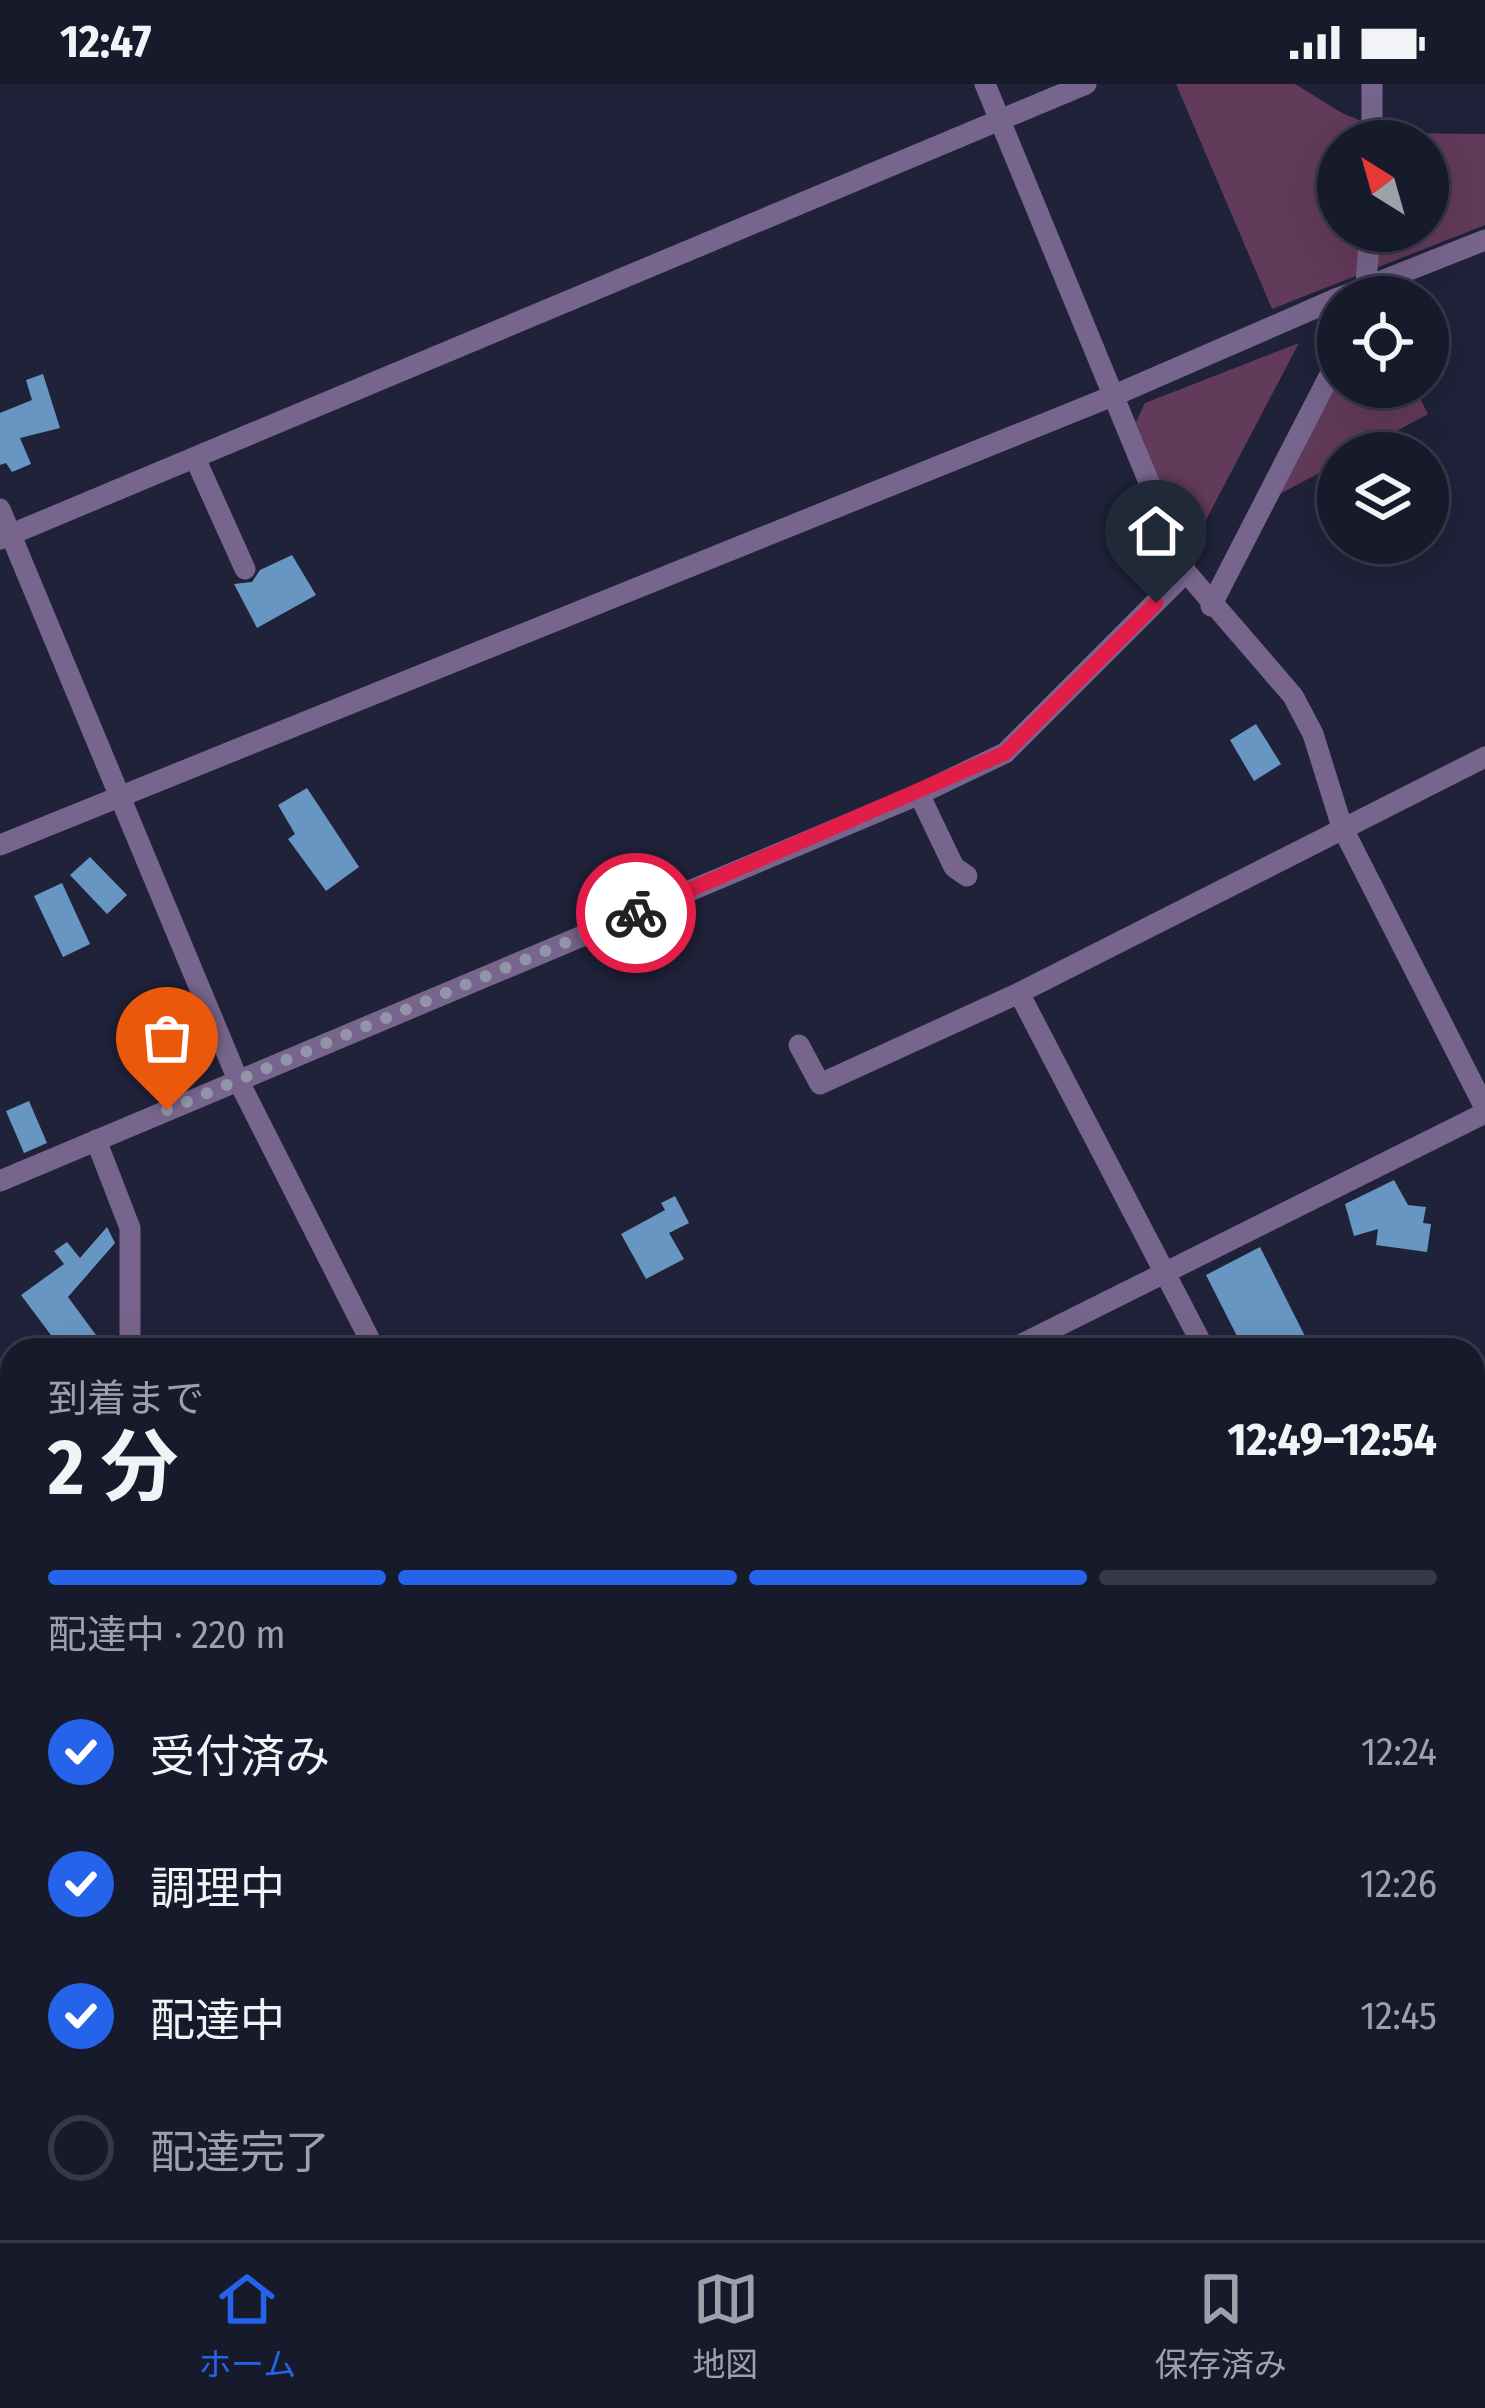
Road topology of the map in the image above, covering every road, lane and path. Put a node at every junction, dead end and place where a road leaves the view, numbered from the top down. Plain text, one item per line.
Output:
1 (985, 84) edge
2 (1086, 84) edge
3 (1372, 84) edge
4 (1000, 120) junction
5 (1372, 120) edge
6 (1485, 240) edge
7 (1402, 276) edge
8 (1317, 308) edge
9 (1115, 395) junction
10 (1317, 400) edge
11 (195, 458) junction
12 (0, 509) edge
13 (6, 537) edge
14 (245, 569) dead end
15 (1186, 572) junction
16 (1211, 606) junction
17 (1485, 757) edge
18 (920, 794) junction
19 (118, 800) junction
20 (1342, 827) junction
21 (0, 845) edge
22 (967, 876) dead end
23 (1019, 993) junction
24 (799, 1045) dead end
25 (238, 1080) junction
26 (1485, 1111) edge
27 (96, 1140) junction
28 (0, 1181) edge
29 (1168, 1272) junction
30 (130, 1338) edge
31 (369, 1338) edge
32 (1034, 1338) edge
33 (1199, 1338) edge

1 - 4 street
2 - 4 street
3 - 5 street
4 - 9 street
4 - 11 street
6 - 7 street
8 - 9 street
9 - 15 street
9 - 19 street
10 - 16 street
11 - 13 street
11 - 14 street
12 - 13 street
13 - 19 street
15 - 16 street
15 - 18 street
16 - 20 street
17 - 20 street
18 - 22 street
18 - 25 street
19 - 21 street
19 - 25 street
20 - 23 street
20 - 26 street
23 - 24 street
23 - 29 street
25 - 27 street
25 - 31 street
26 - 29 street
27 - 28 street
27 - 30 street
29 - 32 street
29 - 33 street

